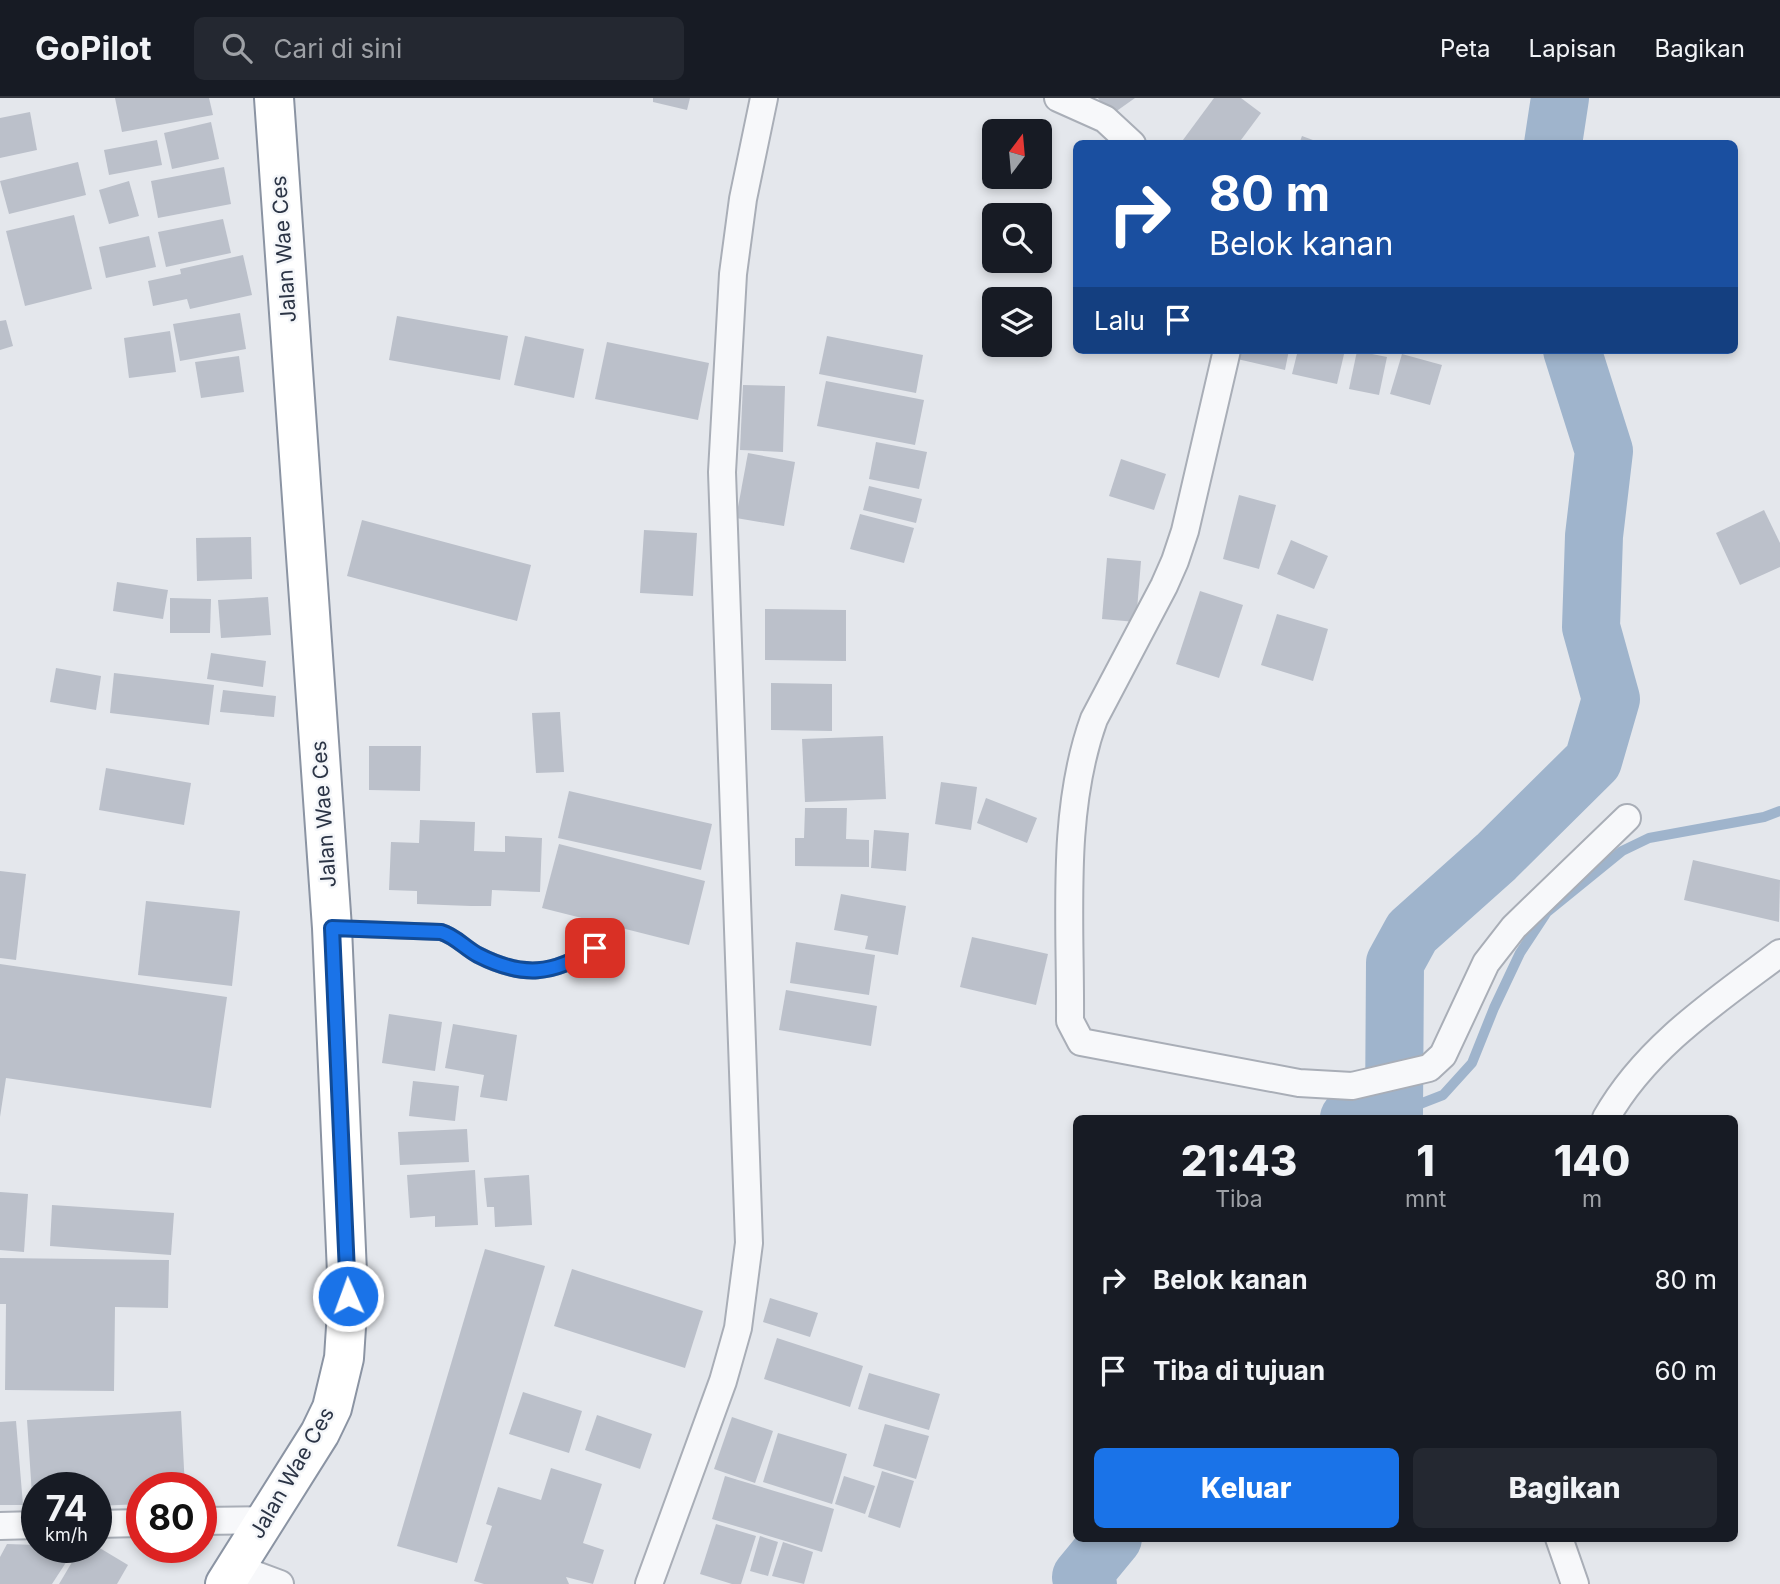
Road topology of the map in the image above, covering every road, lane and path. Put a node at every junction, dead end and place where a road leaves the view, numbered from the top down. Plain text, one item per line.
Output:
1 (274, 98) edge
2 (764, 98) edge
3 (1058, 98) edge
4 (1128, 140) edge
5 (1226, 354) edge
6 (1628, 818) dead end
7 (332, 928) junction
8 (595, 948) dead end
9 (1780, 953) edge
10 (1608, 1115) edge
11 (266, 1520) junction
12 (217, 1521) edge
13 (0, 1525) edge
14 (21, 1525) edge
15 (1560, 1542) edge
16 (231, 1576) edge
17 (281, 1584) edge
18 (649, 1584) edge
19 (1575, 1584) edge

1 - 7 highway, Jalan Wae Ces
2 - 18 street
3 - 4 street
5 - 6 street
7 - 8 lane
7 - 11 highway, Jalan Wae Ces
9 - 10 street
11 - 12 street
11 - 16 highway, Jalan Wae Ces
13 - 14 street
15 - 19 street
16 - 17 street

